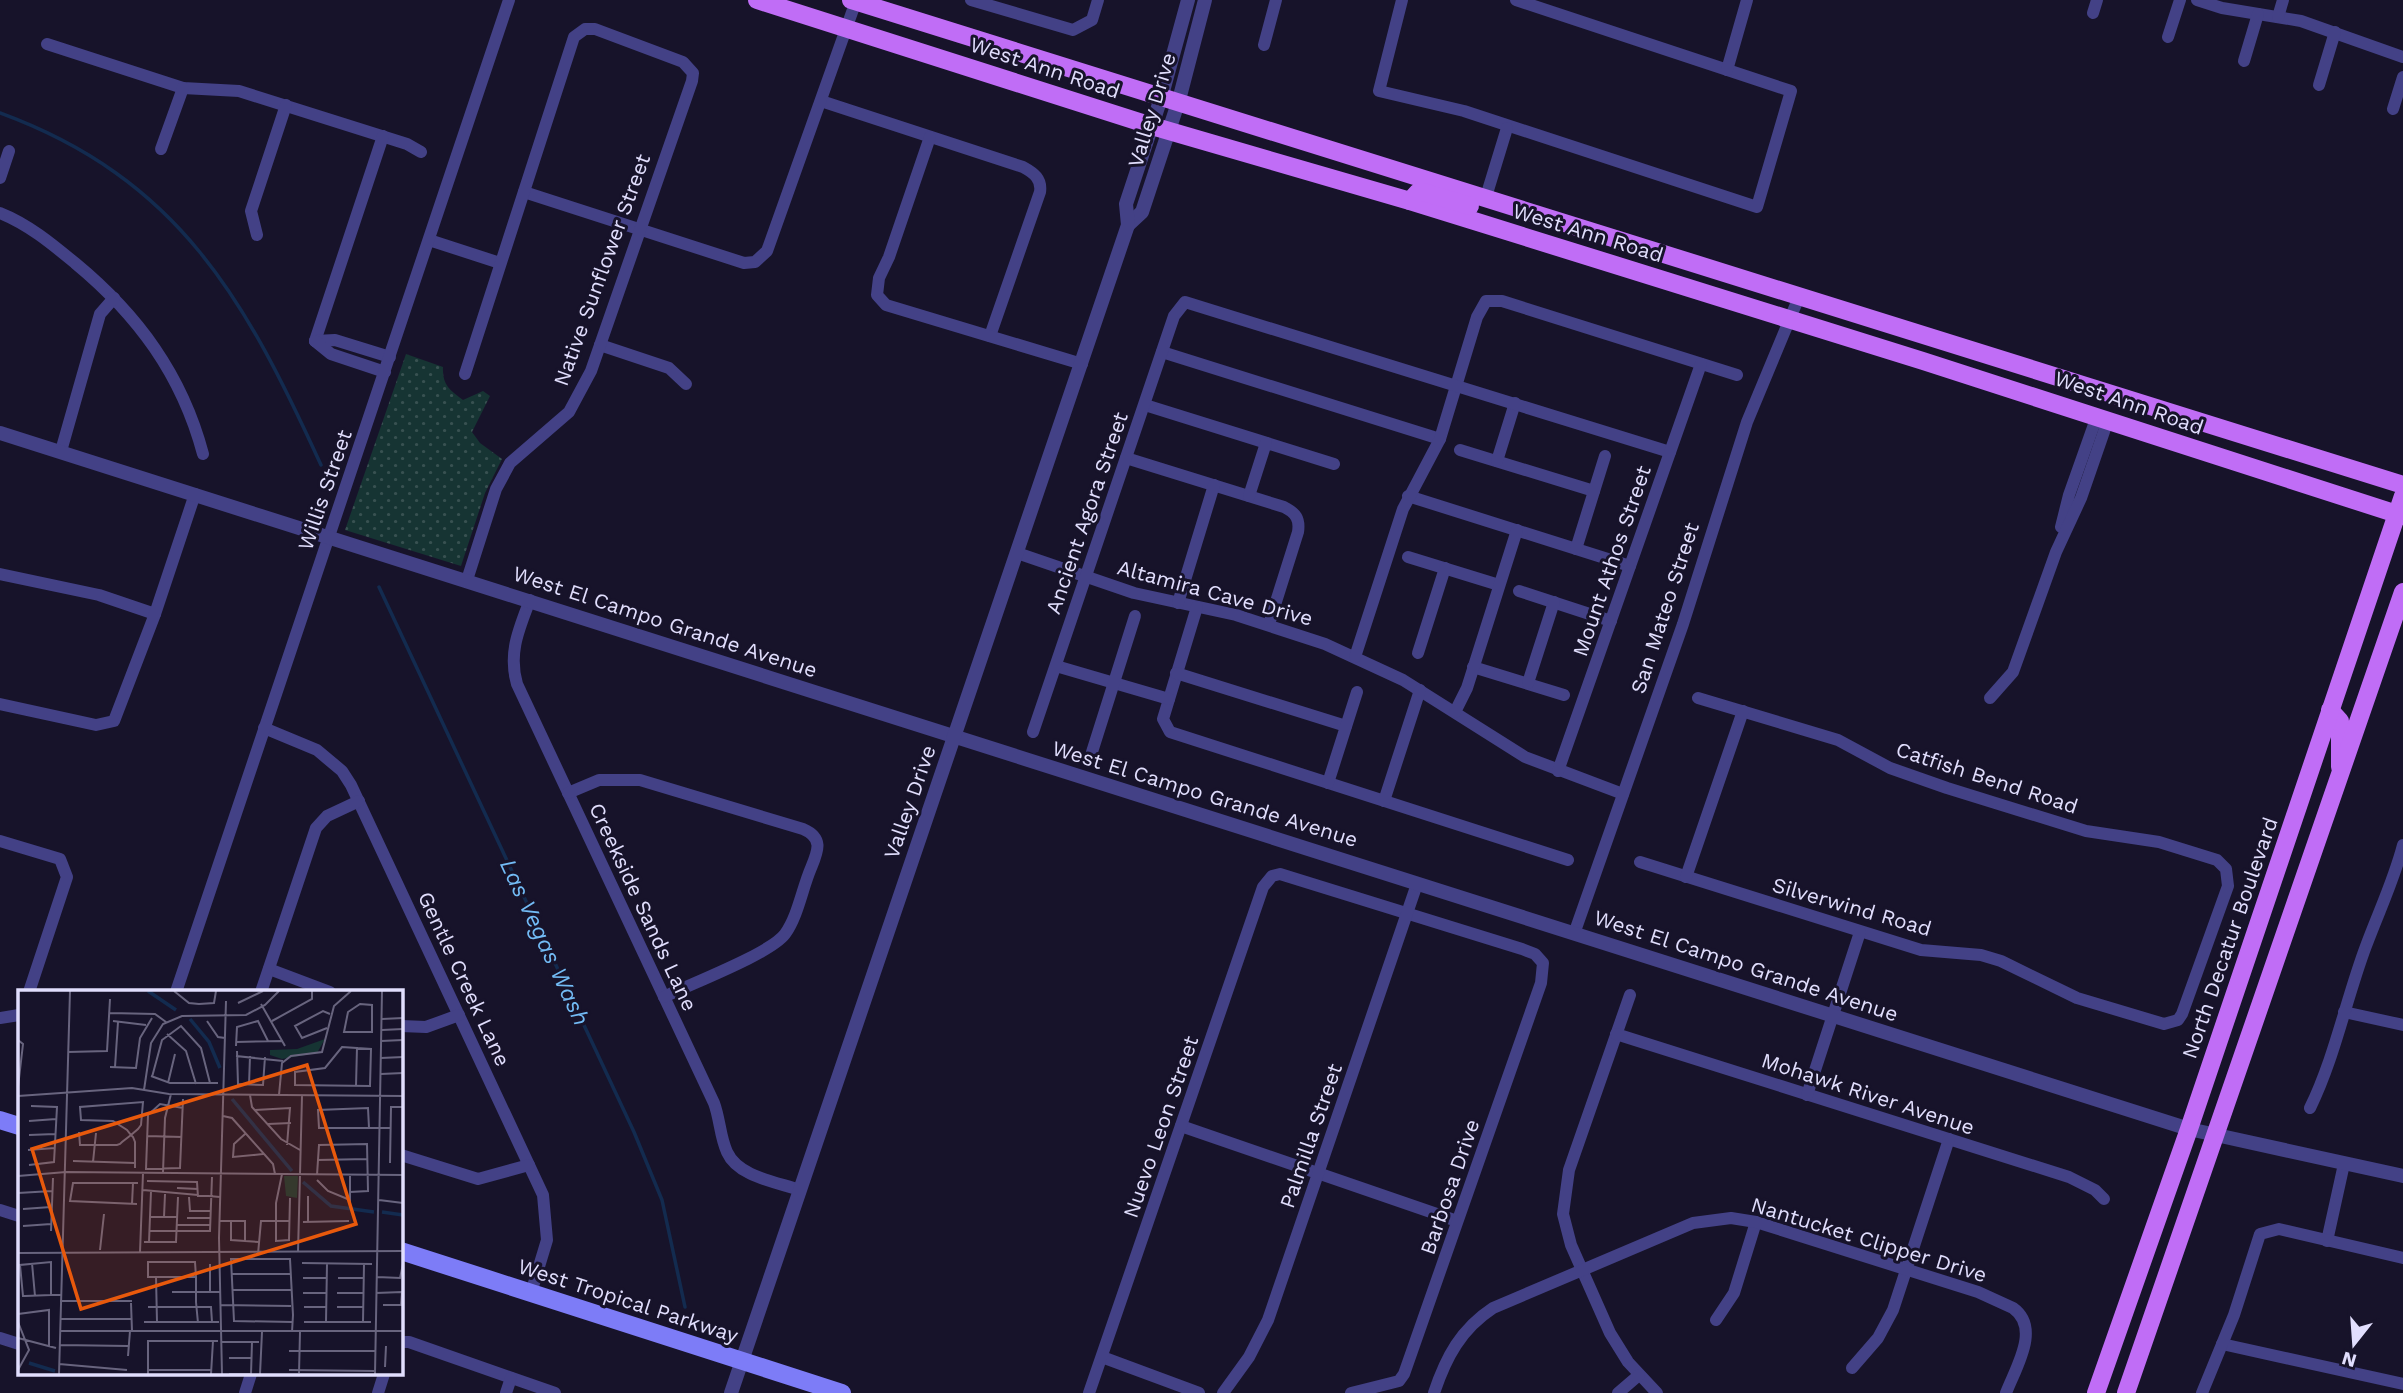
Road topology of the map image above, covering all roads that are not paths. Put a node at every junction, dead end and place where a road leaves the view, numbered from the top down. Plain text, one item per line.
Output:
1 (509, 0) edge
2 (757, 0) edge
3 (971, 0) edge
4 (1098, 0) edge
5 (1188, 0) edge
6 (1205, 0) edge
7 (1276, 0) edge
8 (1402, 0) edge
9 (1516, 0) edge
10 (1748, 0) edge
11 (2180, 0) edge
12 (2200, 0) edge
13 (2283, 0) edge
14 (853, 1) edge
15 (2258, 14) junction
16 (2277, 17) junction
17 (848, 28) junction
18 (2335, 32) junction
19 (2168, 37) dead end
20 (47, 44) dead end
21 (1264, 45) dead end
22 (2403, 57) edge
23 (2244, 61) dead end
24 (1727, 71) junction
25 (2403, 77) edge
26 (2319, 85) dead end
27 (183, 88) junction
28 (1171, 97) junction
29 (821, 101) junction
30 (286, 105) junction
31 (2393, 109) dead end
32 (1160, 128) junction
33 (1507, 128) junction
34 (383, 136) junction
35 (930, 137) junction
36 (161, 149) dead end
37 (9, 151) dead end
38 (421, 152) dead end
39 (0, 178) edge
40 (524, 192) junction
41 (1485, 200) junction
42 (1410, 201) junction
43 (0, 213) edge
44 (639, 229) junction
45 (257, 235) dead end
46 (429, 240) junction
47 (1532, 240) junction
48 (500, 263) junction
49 (1799, 297) junction
50 (114, 298) junction
51 (1790, 319) junction
52 (990, 336) junction
53 (316, 341) junction
54 (600, 345) junction
55 (1162, 352) junction
56 (390, 357) junction
57 (1082, 364) junction
58 (1701, 364) junction
59 (385, 372) junction
60 (465, 374) dead end
61 (1737, 376) dead end
62 (686, 384) dead end
63 (1456, 385) junction
64 (2108, 394) junction
65 (2033, 395) junction
66 (1515, 403) junction
67 (1145, 405) junction
68 (2102, 418) junction
69 (2189, 419) junction
70 (0, 433) edge
71 (1440, 439) junction
72 (1266, 443) junction
73 (1460, 450) dead end
74 (61, 451) junction
75 (1670, 452) junction
76 (204, 454) dead end
77 (1605, 456) dead end
78 (1126, 458) junction
79 (1497, 461) junction
80 (1334, 464) dead end
81 (1214, 485) junction
82 (2403, 485) edge
83 (1594, 491) junction
84 (195, 494) junction
85 (1250, 496) junction
86 (1408, 496) junction
87 (2403, 496) edge
88 (2400, 515) edge
89 (1517, 530) junction
90 (329, 537) junction
91 (1576, 549) junction
92 (1017, 553) junction
93 (1408, 556) dead end
94 (1630, 566) junction
95 (1445, 568) junction
96 (0, 574) edge
97 (1085, 576) junction
98 (467, 580) junction
99 (1499, 585) junction
100 (1519, 591) dead end
101 (2403, 592) edge
102 (530, 600) junction
103 (1554, 601) junction
104 (1178, 603) junction
105 (1197, 607) junction
106 (155, 614) junction
107 (1135, 616) dead end
108 (1611, 621) junction
109 (1269, 624) junction
110 (1418, 653) dead end
111 (1354, 657) junction
112 (1056, 666) junction
113 (1473, 667) junction
114 (1176, 673) junction
115 (1114, 683) junction
116 (1528, 683) junction
117 (1420, 690) junction
118 (1357, 692) dead end
119 (1564, 695) dead end
120 (1698, 698) dead end
121 (1990, 698) dead end
122 (1169, 699) junction
123 (0, 704) edge
124 (2330, 710) junction
125 (1743, 711) junction
126 (1455, 712) junction
127 (1346, 726) junction
128 (264, 728) junction
129 (1033, 732) dead end
130 (954, 737) junction
131 (1091, 752) dead end
132 (1558, 771) junction
133 (2340, 778) junction
134 (1328, 783) junction
135 (568, 793) junction
136 (1623, 794) junction
137 (359, 801) junction
138 (1384, 801) junction
139 (2298, 810) junction
140 (2326, 819) junction
141 (0, 841) edge
142 (2403, 845) edge
143 (1568, 860) dead end
144 (1640, 862) dead end
145 (1686, 877) junction
146 (2398, 882) edge
147 (1417, 884) junction
148 (1408, 914) junction
149 (1860, 932) junction
150 (1574, 934) junction
151 (269, 969) junction
152 (30, 990) edge
153 (177, 990) edge
154 (262, 990) edge
155 (325, 990) edge
156 (1630, 995) dead end
157 (664, 997) junction
158 (2344, 1012) junction
159 (459, 1015) junction
160 (17, 1016) edge
161 (1833, 1016) junction
162 (0, 1018) edge
163 (2171, 1024) joint
164 (2403, 1025) edge
165 (402, 1026) edge
166 (1616, 1034) junction
167 (1807, 1095) junction
168 (2310, 1108) dead end
169 (0, 1120) edge
170 (18, 1126) edge
171 (1181, 1126) junction
172 (2189, 1129) junction
173 (2215, 1135) junction
174 (1949, 1139) junction
175 (402, 1155) edge
176 (2344, 1164) junction
177 (528, 1165) junction
178 (1318, 1173) junction
179 (2403, 1176) edge
180 (800, 1189) junction
181 (2105, 1199) dead end
182 (0, 1210) edge
183 (18, 1216) edge
184 (1457, 1221) junction
185 (1756, 1222) junction
186 (2327, 1241) junction
187 (402, 1251) edge
188 (2403, 1258) edge
189 (1583, 1269) junction
190 (1907, 1269) junction
191 (531, 1293) junction
192 (1716, 1320) dead end
193 (0, 1338) edge
194 (402, 1342) edge
195 (18, 1344) edge
196 (2222, 1344) junction
197 (1102, 1357) junction
198 (742, 1361) junction
199 (1852, 1368) dead end
200 (1639, 1375) junction
201 (250, 1376) edge
202 (383, 1376) edge
203 (511, 1378) junction
204 (2403, 1384) edge
205 (245, 1393) edge
206 (378, 1393) edge
207 (506, 1393) edge
208 (555, 1393) edge
209 (732, 1393) edge
210 (842, 1393) edge
211 (1089, 1393) edge
212 (1199, 1393) edge
213 (1223, 1393) edge
214 (1351, 1393) edge
215 (1434, 1393) edge
216 (1618, 1393) edge
217 (1657, 1393) edge
218 (2006, 1393) edge
219 (2096, 1393) edge
220 (2126, 1393) edge
221 (2202, 1393) edge

1 - 46 street, Willis Street
2 - 17 main road, West Ann Road
3 - 4 street
5 - 28 street, Valley Drive
6 - 28 street, Valley Drive
7 - 21 street
8 - 33 street
9 - 24 street
10 - 24 street
11 - 19 street
12 - 15 street
13 - 16 street
14 - 17 street
14 - 28 main road, West Ann Road
15 - 16 street
15 - 23 street
16 - 18 street
17 - 29 street
17 - 32 main road, West Ann Road
18 - 22 street
18 - 26 street
20 - 27 street
24 - 33 street
25 - 31 street
27 - 30 street
27 - 36 street
28 - 32 street, Valley Drive
28 - 41 main road, West Ann Road
29 - 35 street
29 - 44 street
30 - 34 street
30 - 45 street
32 - 42 main road, West Ann Road
32 - 57 street, Valley Drive
33 - 41 street
34 - 38 street
34 - 53 street
35 - 52 street
35 - 52 street
37 - 39 street
40 - 44 street
40 - 44 street, Native Sunflower Street
40 - 48 street
41 - 42 main road
41 - 47 main road
41 - 49 main road, West Ann Road
42 - 47 main road, West Ann Road
43 - 50 street
44 - 54 street, Native Sunflower Street
46 - 48 street
46 - 56 street, Willis Street
47 - 51 main road, West Ann Road
48 - 60 street
49 - 51 street, San Mateo Street
49 - 64 main road, West Ann Road
50 - 74 street
50 - 76 street
51 - 65 main road, West Ann Road
51 - 136 street, San Mateo Street
52 - 57 street
53 - 56 street
53 - 59 street
54 - 62 street
54 - 98 street, Native Sunflower Street
55 - 63 street, Ancient Agora Street
55 - 67 street, Ancient Agora Street
55 - 71 street
56 - 59 street, Willis Street
57 - 92 street, Valley Drive
58 - 61 street
58 - 63 street
58 - 75 street, Mount Athos Street
59 - 90 street, Willis Street
63 - 66 street
63 - 71 street
64 - 65 main road
64 - 69 main road, West Ann Road
65 - 68 main road, West Ann Road
66 - 75 street
66 - 79 street
67 - 72 street
67 - 78 street, Ancient Agora Street
68 - 69 main road
68 - 88 main road, West Ann Road
68 - 121 street
69 - 82 main road, West Ann Road
70 - 74 street, West El Campo Grande Avenue
71 - 86 street
72 - 80 street
72 - 85 street
73 - 79 street
74 - 84 street, West El Campo Grande Avenue
75 - 94 street, Mount Athos Street
77 - 83 street
78 - 81 street
78 - 97 street, Ancient Agora Street
79 - 83 street
81 - 85 street
81 - 104 street
83 - 91 street
84 - 90 street, West El Campo Grande Avenue
84 - 106 street
85 - 109 street
86 - 89 street
86 - 111 street
87 - 88 main road, North Decatur Boulevard
88 - 124 main road, North Decatur Boulevard
89 - 91 street
89 - 99 street
90 - 98 street, West El Campo Grande Avenue
90 - 128 street, Willis Street
91 - 94 street
92 - 97 street, Altamira Cave Drive
92 - 130 street, Valley Drive
93 - 95 street
94 - 108 street, Mount Athos Street
95 - 99 street
95 - 110 street
96 - 106 street
97 - 104 street, Altamira Cave Drive
97 - 112 street, Ancient Agora Street
98 - 102 street, West El Campo Grande Avenue
99 - 113 street
100 - 103 street
101 - 133 main road
102 - 130 street, West El Campo Grande Avenue
102 - 135 street, Creekside Sands Lane
103 - 108 street
103 - 116 street
104 - 105 street, Altamira Cave Drive
105 - 109 street, Altamira Cave Drive
105 - 114 street
106 - 123 street
107 - 115 street
108 - 132 street, Mount Athos Street
109 - 111 street, Altamira Cave Drive
111 - 117 street, Altamira Cave Drive
112 - 115 street
112 - 129 street, Ancient Agora Street
113 - 116 street
113 - 126 street
114 - 122 street
114 - 127 street
115 - 122 street
115 - 131 street
116 - 119 street
117 - 126 street, Altamira Cave Drive
117 - 138 street
118 - 127 street
120 - 125 street, Catfish Bend Road
122 - 134 street
124 - 133 main road
124 - 139 main road, North Decatur Boulevard
125 - 145 street
125 - 163 street, Catfish Bend Road
126 - 132 street, Altamira Cave Drive
127 - 134 street
128 - 137 street, Gentle Creek Lane
128 - 153 street, Willis Street
130 - 147 street, West El Campo Grande Avenue
130 - 180 street, Valley Drive
132 - 136 street, Altamira Cave Drive
133 - 140 main road
134 - 138 street
135 - 157 street, Creekside Sands Lane
135 - 157 street
136 - 150 street, San Mateo Street
137 - 151 street
137 - 159 street, Gentle Creek Lane
138 - 143 street
139 - 140 main road
139 - 172 main road, North Decatur Boulevard
140 - 173 main road
141 - 152 street
142 - 146 street
144 - 145 street, Silverwind Road
145 - 149 street, Silverwind Road
146 - 158 street
147 - 148 street, Palmilla Street
147 - 150 street, West El Campo Grande Avenue
148 - 171 street, Nuevo Leon Street
148 - 178 street, Palmilla Street
148 - 184 street, Barbosa Drive
149 - 161 street
149 - 163 street, Silverwind Road
150 - 161 street, West El Campo Grande Avenue
151 - 154 street
151 - 155 street
156 - 166 street
157 - 180 street, Creekside Sands Lane
158 - 164 street
158 - 168 street
159 - 165 street
159 - 177 street, Gentle Creek Lane
160 - 162 street
161 - 167 street
161 - 172 street, West El Campo Grande Avenue
166 - 167 street, Mohawk River Avenue
166 - 189 street
167 - 174 street, Mohawk River Avenue
169 - 170 main road
171 - 178 street
171 - 197 street, Nuevo Leon Street
172 - 173 street, West El Campo Grande Avenue
172 - 219 main road, North Decatur Boulevard
173 - 176 street, West El Campo Grande Avenue
173 - 220 main road
174 - 181 street, Mohawk River Avenue
174 - 190 street
175 - 177 street
176 - 179 street, West El Campo Grande Avenue
176 - 186 street
177 - 191 street, Gentle Creek Lane
178 - 184 street
178 - 213 street, Palmilla Street
180 - 198 street, Valley Drive
182 - 183 street
184 - 214 street, Barbosa Drive
185 - 189 street, Nantucket Clipper Drive
185 - 190 street, Nantucket Clipper Drive
185 - 192 street
186 - 188 street
186 - 196 street
187 - 191 main road, West Tropical Parkway
189 - 200 street
189 - 215 street, Nantucket Clipper Drive
190 - 199 street
190 - 218 street, Nantucket Clipper Drive
191 - 198 main road, West Tropical Parkway
193 - 195 street
194 - 203 street
196 - 204 street
196 - 221 street
197 - 211 street, Nuevo Leon Street
197 - 212 street
198 - 209 street, Valley Drive
198 - 210 main road, West Tropical Parkway
200 - 216 street
200 - 217 street
201 - 205 street
202 - 206 street
203 - 207 street
203 - 208 street

